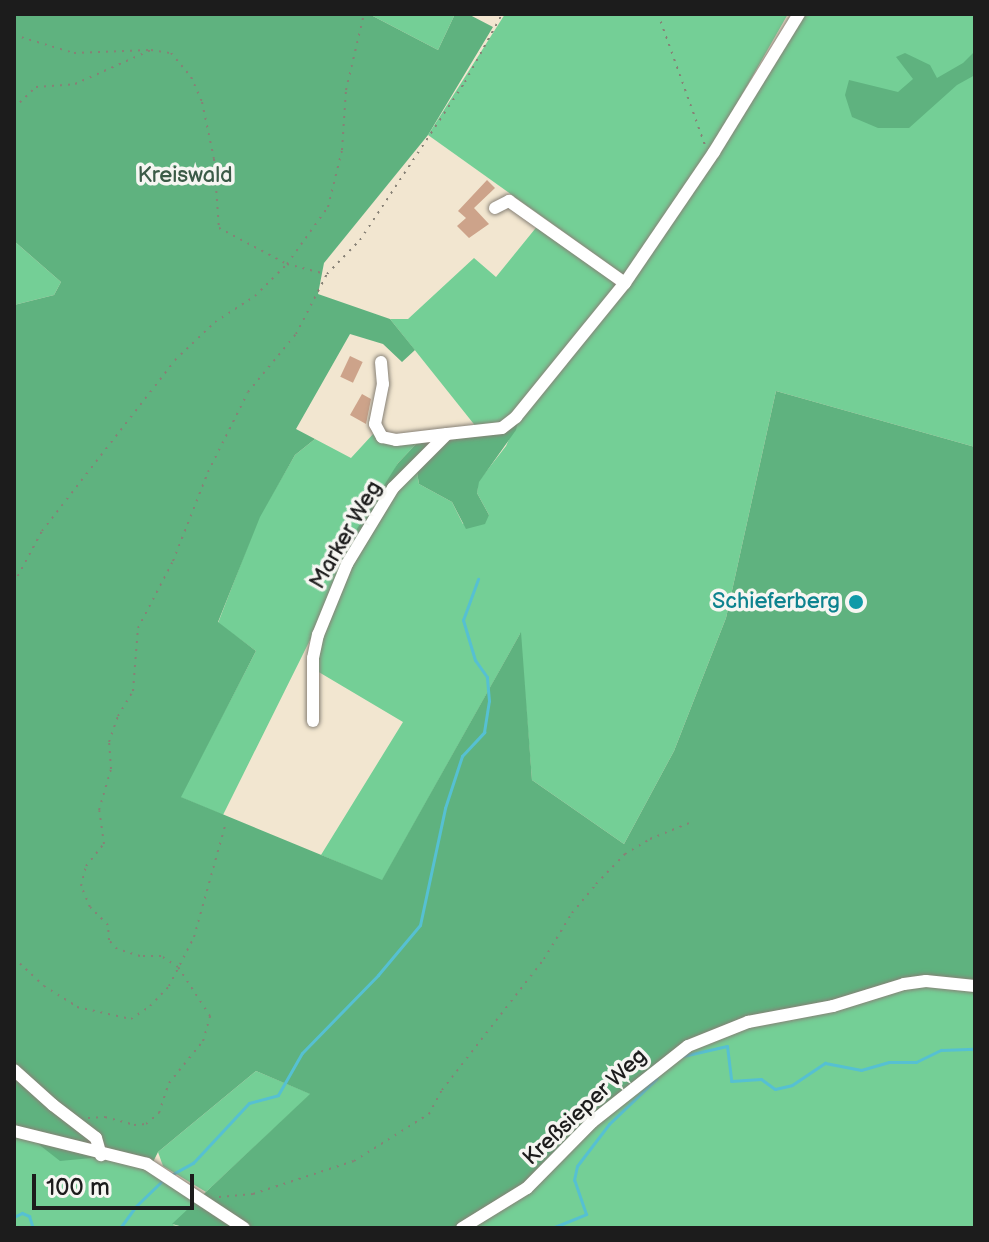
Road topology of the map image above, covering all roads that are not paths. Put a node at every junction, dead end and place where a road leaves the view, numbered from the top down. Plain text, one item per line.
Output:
1 (799, 14) edge
2 (495, 208) dead end
3 (625, 283) junction
4 (381, 362) dead end
5 (447, 434) junction
6 (313, 721) dead end
7 (975, 986) edge
8 (14, 1070) edge
9 (14, 1131) edge
10 (101, 1155) junction
11 (244, 1228) edge
12 (462, 1228) edge

1 - 3 street
2 - 3 street
3 - 5 street
4 - 5 street
5 - 6 street, Marker Weg
7 - 12 street, Kreßsieper Weg
8 - 10 street
9 - 10 street
10 - 11 street

